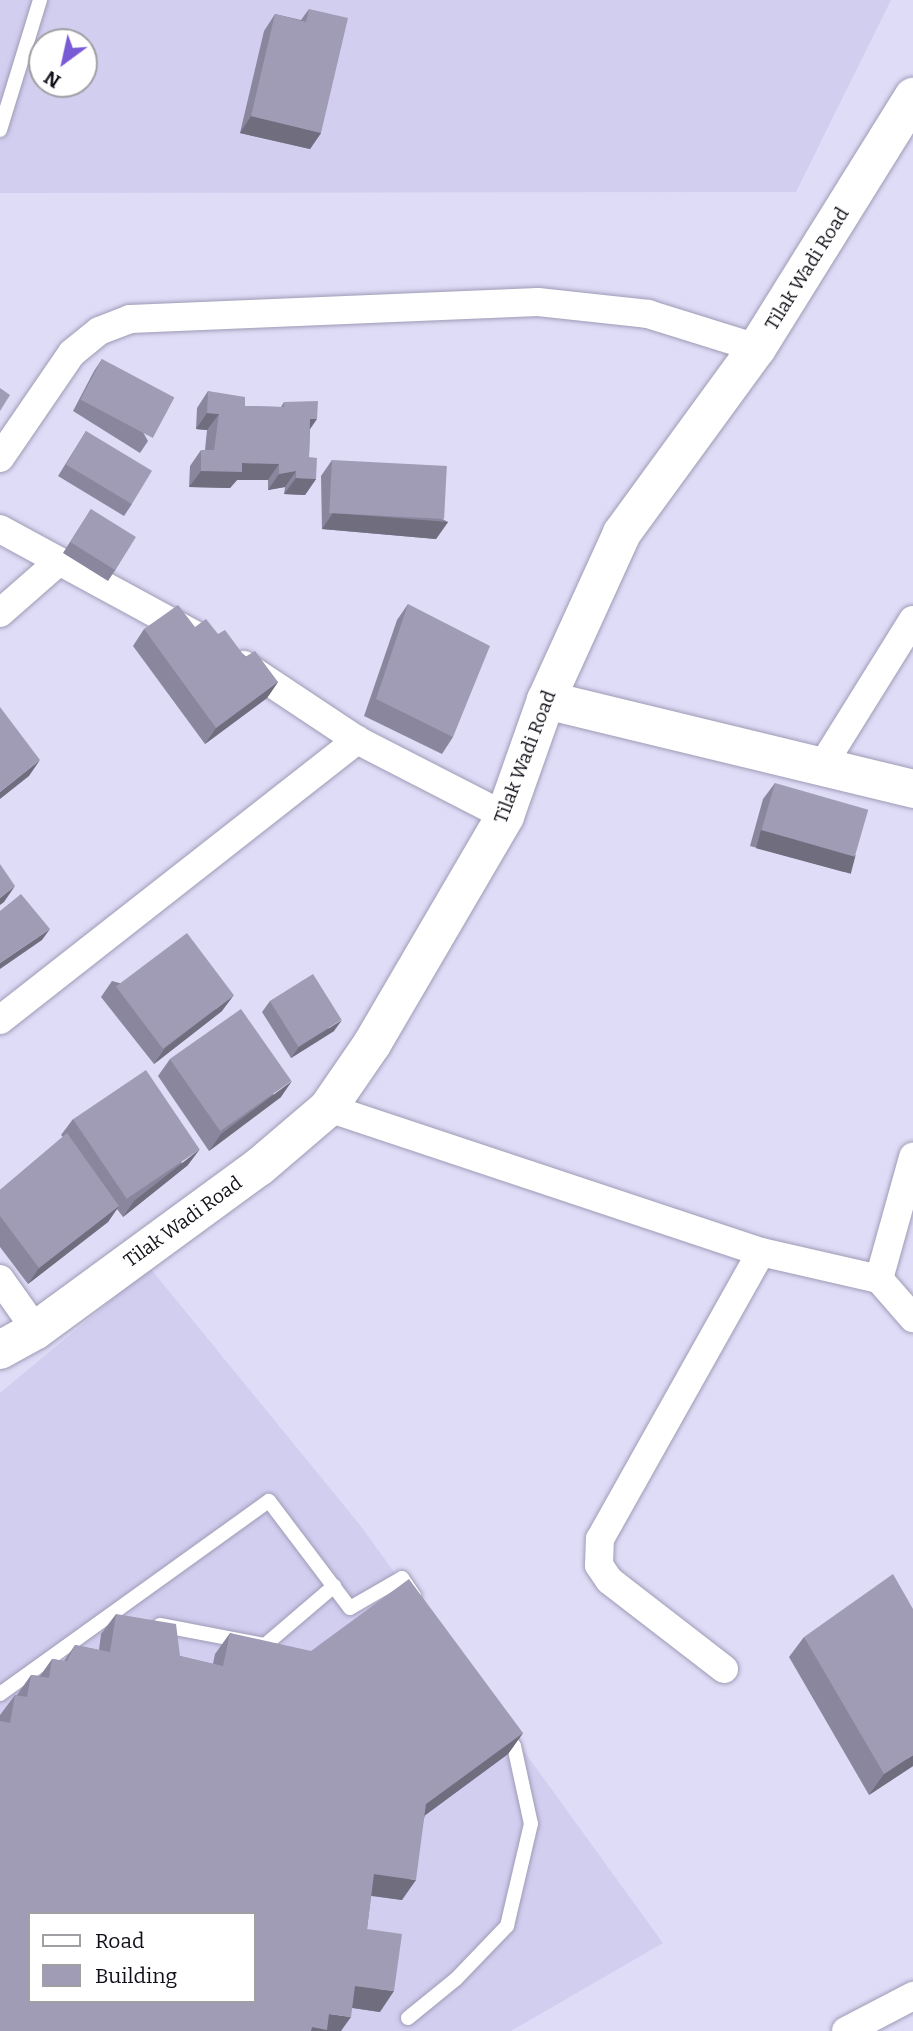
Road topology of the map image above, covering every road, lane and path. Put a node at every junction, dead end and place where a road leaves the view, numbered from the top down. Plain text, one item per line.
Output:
1 (40, 0) edge
2 (913, 97) edge
3 (0, 130) edge
4 (757, 348) junction
5 (0, 458) edge
6 (0, 529) edge
7 (58, 562) junction
8 (0, 612) edge
9 (913, 620) edge
10 (546, 700) junction
11 (356, 740) junction
12 (822, 766) junction
13 (913, 789) edge
14 (505, 816) junction
15 (0, 1020) edge
16 (328, 1108) junction
17 (913, 1157) edge
18 (761, 1252) junction
19 (0, 1279) edge
20 (879, 1279) junction
21 (913, 1318) edge
22 (36, 1330) junction
23 (0, 1350) edge
24 (334, 1586) junction
25 (425, 1611) edge
26 (110, 1616) junction
27 (724, 1669) dead end
28 (0, 1694) edge
29 (499, 1724) edge
30 (913, 1996) edge
31 (408, 2018) dead end
32 (846, 2031) edge

1 - 3 lane
2 - 4 street, Tilak Wadi Road
4 - 5 street
4 - 10 street, Tilak Wadi Road
6 - 7 street
7 - 8 street
7 - 11 street
9 - 12 street
10 - 12 street
10 - 14 street, Tilak Wadi Road
11 - 14 street
11 - 15 street
12 - 13 street
14 - 16 street, Tilak Wadi Road
16 - 18 street
16 - 22 street, Tilak Wadi Road
17 - 20 street
18 - 20 street
18 - 27 street
19 - 22 street
20 - 21 street
22 - 23 street, Tilak Wadi Road
24 - 25 lane
24 - 26 lane
24 - 26 lane
26 - 28 lane
29 - 31 lane
30 - 32 street

